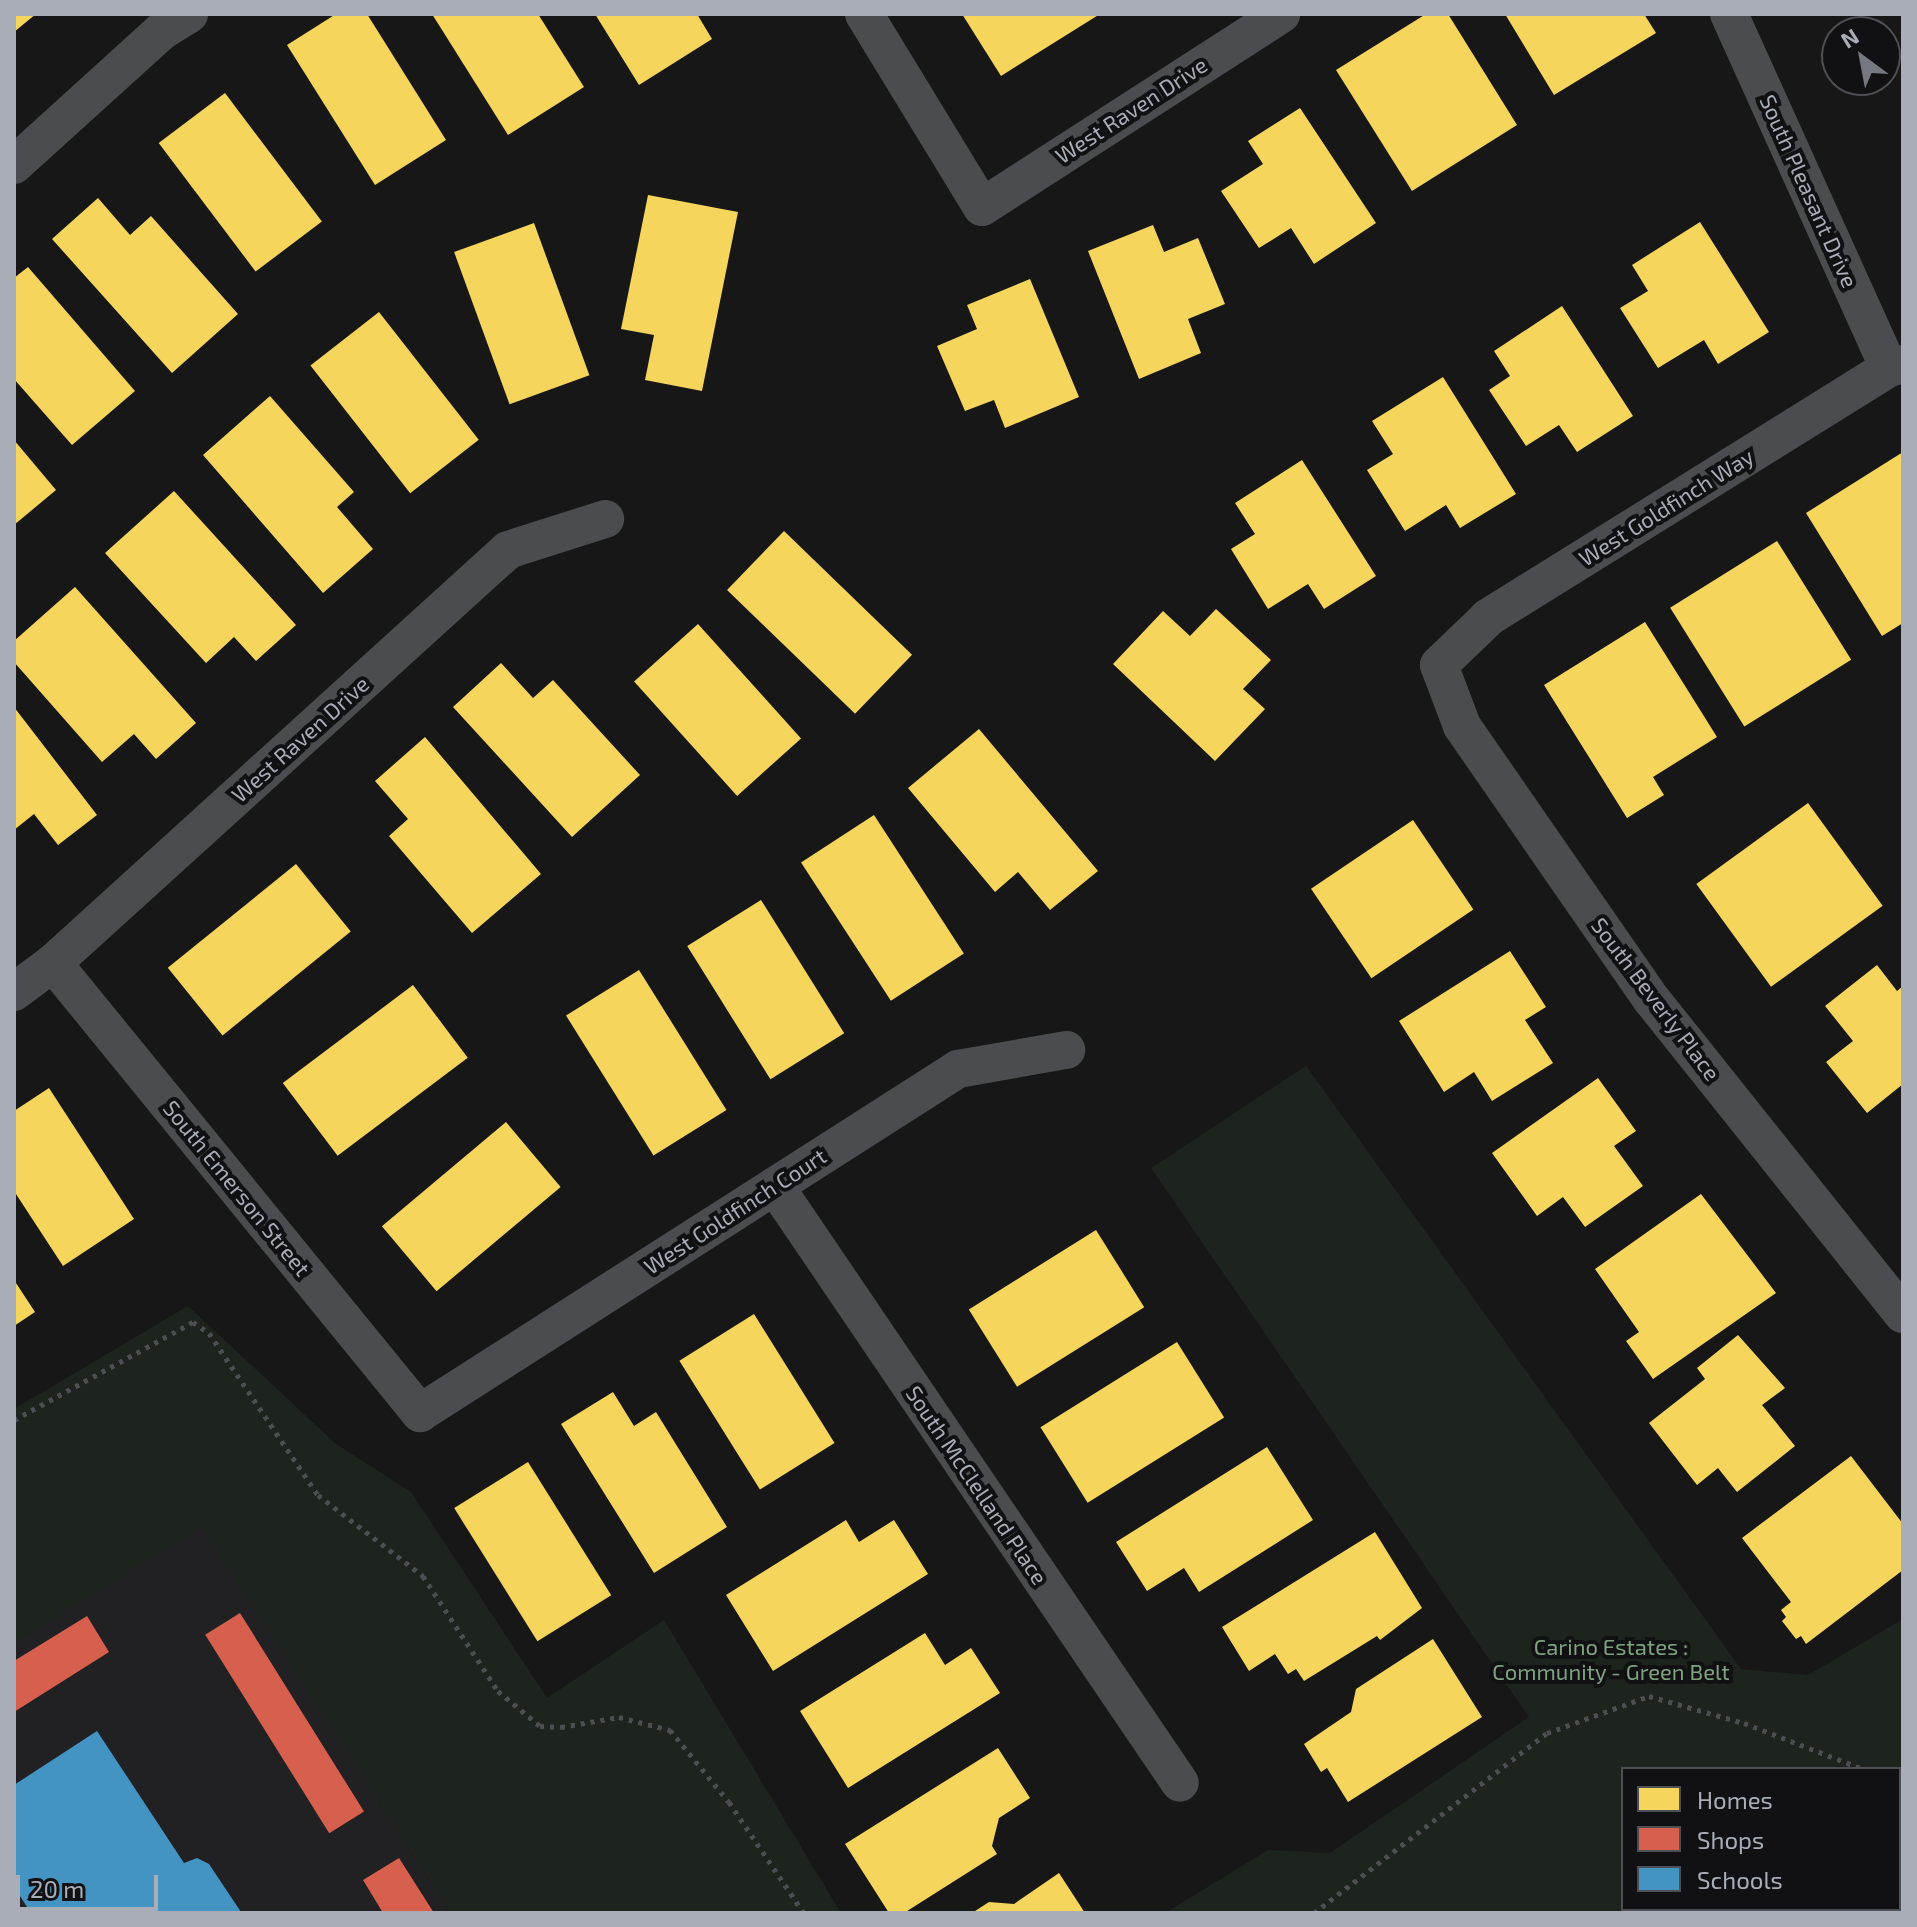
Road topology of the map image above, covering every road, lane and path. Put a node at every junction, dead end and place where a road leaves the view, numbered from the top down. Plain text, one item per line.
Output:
1 (189, 14) edge
2 (864, 14) edge
3 (1281, 14) edge
4 (1729, 14) edge
5 (14, 165) edge
6 (1896, 366) edge
7 (605, 519) dead end
8 (1439, 665) joint
9 (53, 963) junction
10 (14, 992) edge
11 (1066, 1050) dead end
12 (775, 1186) junction
13 (1903, 1314) edge
14 (420, 1413) joint
15 (14, 1420) edge
16 (1858, 1767) edge
17 (1180, 1783) dead end
18 (804, 1913) edge
19 (1314, 1913) edge

1 - 5 street
2 - 3 street, West Raven Drive
4 - 6 street, South Pleasant Drive
6 - 8 street, West Goldfinch Way
7 - 9 street, West Raven Drive
8 - 13 street, South Beverly Place
9 - 10 street, West Raven Drive
9 - 14 street, South Emerson Street
11 - 12 street, West Goldfinch Court
12 - 14 street, West Goldfinch Court
12 - 17 street, South McClelland Place
15 - 18 path
16 - 19 path

